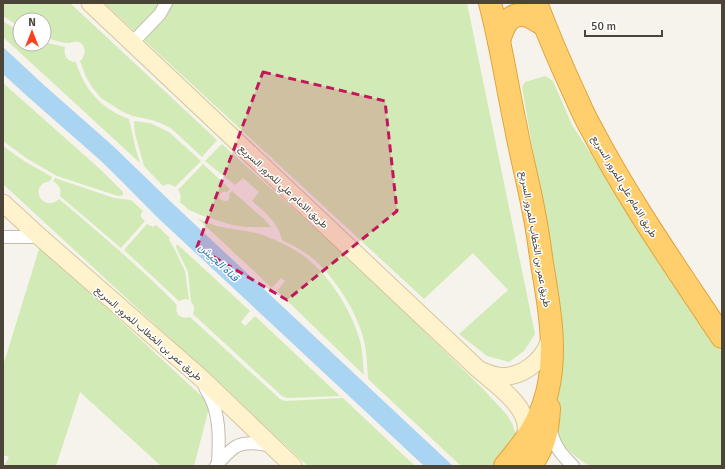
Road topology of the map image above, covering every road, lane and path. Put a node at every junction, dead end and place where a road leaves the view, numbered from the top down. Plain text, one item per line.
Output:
1 (90, 3) edge
2 (166, 3) edge
3 (490, 3) edge
4 (536, 3) edge
5 (544, 25) junction
6 (499, 41) junction
7 (132, 43) junction
8 (3, 203) edge
9 (3, 237) edge
10 (40, 237) junction
11 (551, 328) junction
12 (722, 337) edge
13 (551, 361) junction
14 (478, 369) junction
15 (200, 377) junction
16 (549, 414) junction
17 (272, 446) junction
18 (518, 461) edge
19 (217, 464) edge
20 (293, 466) edge
21 (573, 466) edge

1 - 7 main road, طريق الامام علي للمرور السريع
2 - 7 street
3 - 6 highway, طريق عمر بن الخطاب للمرور السريع
4 - 5 highway, طريق الامام علي للمرور السريع
5 - 6 highway
5 - 12 highway, طريق الامام علي للمرور السريع
6 - 11 highway, طريق عمر بن الخطاب للمرور السريع
7 - 14 main road, طريق الامام علي للمرور السريع
8 - 10 main road, طريق عمر بن الخطاب للمرور السريع
9 - 10 street
10 - 15 main road, طريق عمر بن الخطاب للمرور السريع
11 - 13 highway, طريق عمر بن الخطاب للمرور السريع
11 - 14 main road, طريق الامام علي للمرور السريع
13 - 16 highway
13 - 18 highway, طريق عمر بن الخطاب للمرور السريع
14 - 18 main road, طريق الامام علي للمرور السريع
15 - 17 main road, طريق عمر بن الخطاب للمرور السريع
15 - 19 street
16 - 18 highway
16 - 21 street
17 - 19 street
17 - 20 main road, طريق عمر بن الخطاب للمرور السريع

